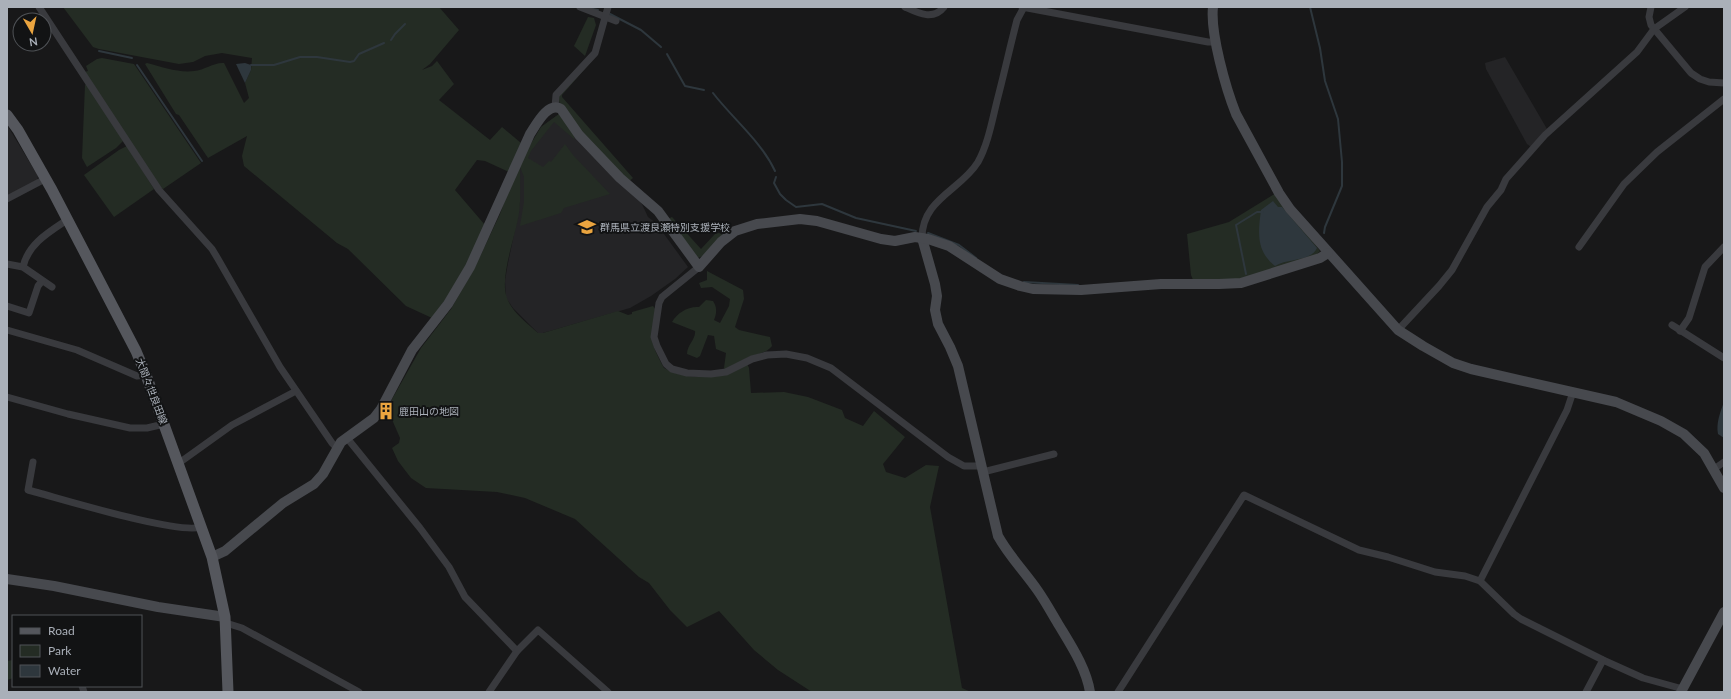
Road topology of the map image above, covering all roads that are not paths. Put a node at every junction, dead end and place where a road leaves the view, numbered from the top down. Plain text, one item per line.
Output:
1 (39, 7) edge
2 (580, 7) edge
3 (608, 7) edge
4 (905, 7) edge
5 (944, 7) edge
6 (1023, 7) edge
7 (1213, 7) edge
8 (1651, 7) edge
9 (1685, 7) edge
10 (606, 17) junction
11 (616, 21) dead end
12 (1654, 28) junction
13 (1216, 42) junction
14 (1724, 83) edge
15 (1724, 98) edge
16 (555, 107) junction
17 (7, 115) edge
18 (45, 179) junction
19 (7, 199) edge
20 (67, 220) junction
21 (922, 238) junction
22 (1724, 246) edge
23 (1579, 247) dead end
24 (1328, 252) junction
25 (8, 267) edge
26 (23, 267) junction
27 (699, 267) junction
28 (42, 281) junction
29 (52, 287) dead end
30 (7, 306) edge
31 (1672, 325) dead end
32 (7, 330) edge
33 (1398, 330) junction
34 (1680, 331) junction
35 (1724, 358) edge
36 (146, 375) junction
37 (296, 391) junction
38 (1573, 392) junction
39 (7, 397) edge
40 (164, 424) junction
41 (347, 438) junction
42 (337, 448) junction
43 (1054, 454) dead end
44 (33, 462) dead end
45 (1724, 462) edge
46 (179, 463) junction
47 (982, 469) junction
48 (1714, 469) junction
49 (1724, 488) edge
50 (201, 527) junction
51 (212, 557) junction
52 (7, 580) edge
53 (1480, 581) junction
54 (1724, 612) edge
55 (226, 620) junction
56 (517, 651) junction
57 (1603, 660) junction
58 (1682, 690) edge
59 (228, 692) edge
60 (360, 692) edge
61 (489, 692) edge
62 (608, 692) edge
63 (1090, 692) edge
64 (1118, 692) edge
65 (1586, 692) edge

1 - 37 street
2 - 10 street
3 - 10 street
4 - 5 street
6 - 13 street
6 - 21 street
7 - 13 street
8 - 12 street
9 - 12 street
10 - 11 street
10 - 16 street
12 - 14 street
12 - 33 street
13 - 24 street
15 - 23 street
16 - 27 street
16 - 41 street
17 - 18 main road, 大間々世良田線
18 - 19 street
18 - 20 main road, 大間々世良田線
20 - 26 street
20 - 36 main road, 大間々世良田線
21 - 24 street
21 - 27 street
21 - 47 street
22 - 34 street
24 - 33 street
25 - 26 street
26 - 28 street
27 - 47 street
28 - 29 street
28 - 30 street
31 - 34 street
32 - 36 street
33 - 38 street
34 - 35 street
36 - 40 main road, 大間々世良田線
37 - 42 street
37 - 46 street
38 - 48 street
38 - 53 street
39 - 40 street
40 - 46 main road, 大間々世良田線
41 - 42 street
41 - 56 street
42 - 51 street
43 - 47 street
44 - 50 street
45 - 48 street
46 - 50 main road, 大間々世良田線
47 - 63 street
48 - 49 street
50 - 51 main road, 大間々世良田線
51 - 55 main road, 大間々世良田線
52 - 55 street
53 - 57 street
53 - 64 street
54 - 58 street
55 - 59 main road, 大間々世良田線
55 - 60 street
56 - 61 street
56 - 62 street
57 - 58 street
57 - 65 street

